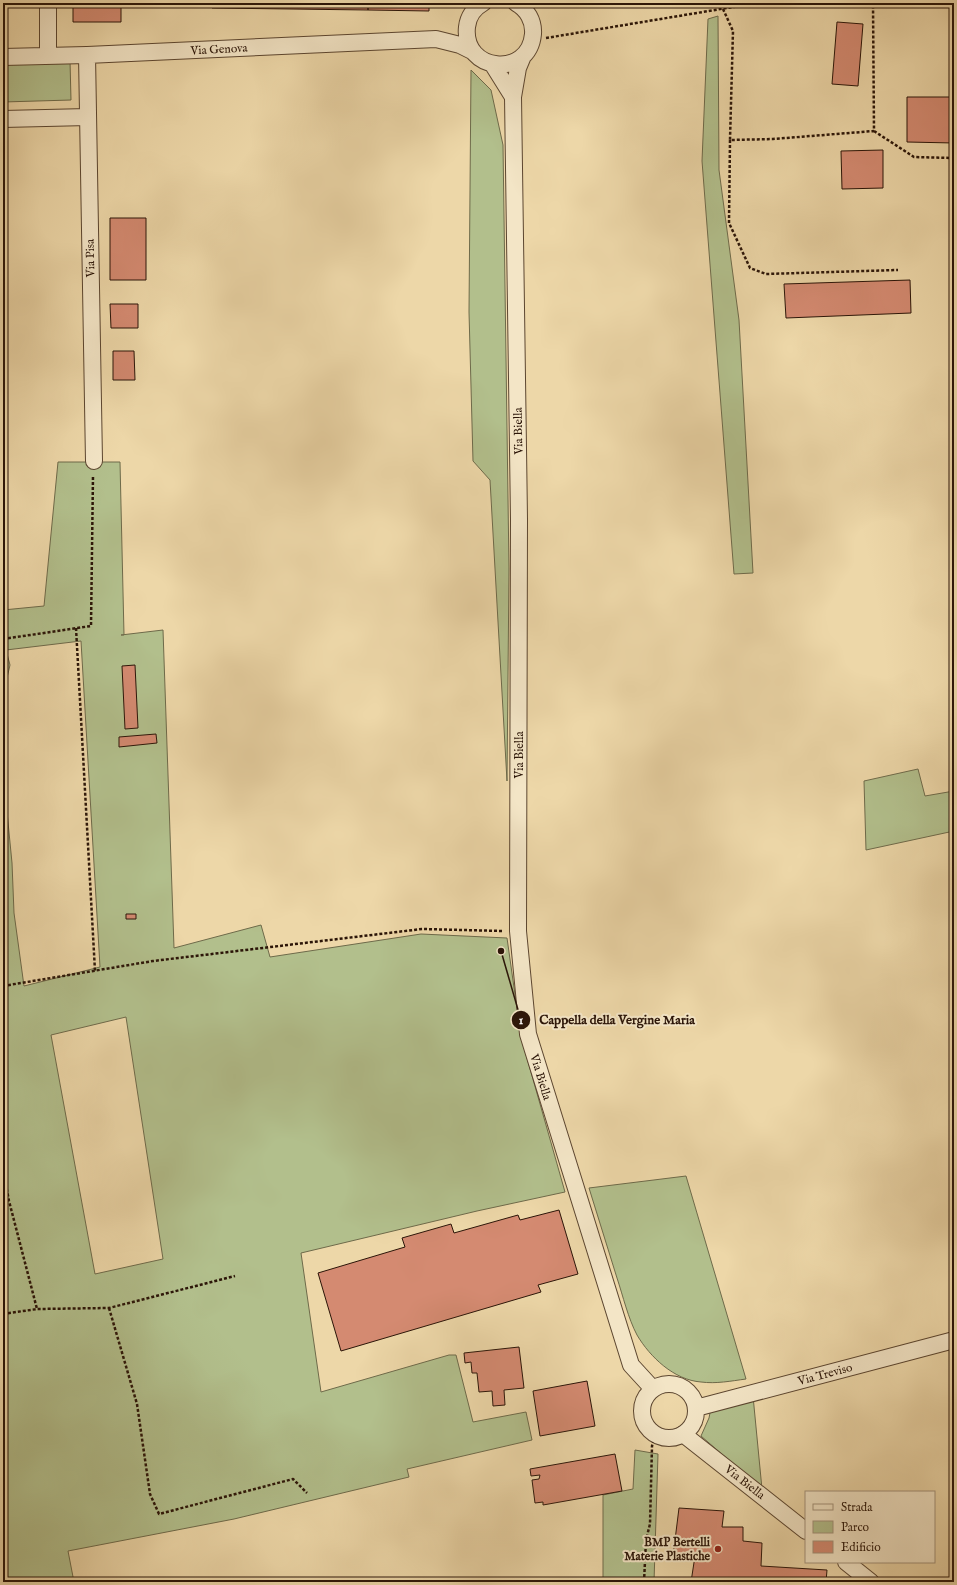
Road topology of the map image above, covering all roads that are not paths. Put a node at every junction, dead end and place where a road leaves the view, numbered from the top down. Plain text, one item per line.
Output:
1 (48, 3) edge
2 (516, 3) edge
3 (474, 10) edge
4 (436, 39) junction
5 (472, 51) junction
6 (48, 55) junction
7 (87, 55) junction
8 (523, 56) junction
9 (3, 57) edge
10 (493, 65) junction
11 (513, 97) junction
12 (88, 118) junction
13 (3, 119) edge
14 (94, 461) road end
15 (954, 1340) edge
16 (653, 1389) junction
17 (696, 1408) junction
18 (683, 1434) junction
19 (805, 1529) edge
20 (847, 1563) edge
21 (871, 1582) edge

1 - 6 street
2 - 8 street, Via Biella
3 - 4 street, Via Genova
3 - 5 street
4 - 5 street, Via Genova
4 - 7 street, Via Genova
5 - 10 street, Via Genova
6 - 7 street, Via Genova
6 - 9 street, Via Genova
7 - 12 street, Via Pisa
8 - 10 street
8 - 11 street, Via Biella
10 - 11 street
11 - 16 street, Via Biella
12 - 13 street
12 - 14 street, Via Pisa
15 - 17 street, Via Treviso
16 - 17 street
16 - 18 street
17 - 18 street
18 - 19 street, Via Biella
20 - 21 street

